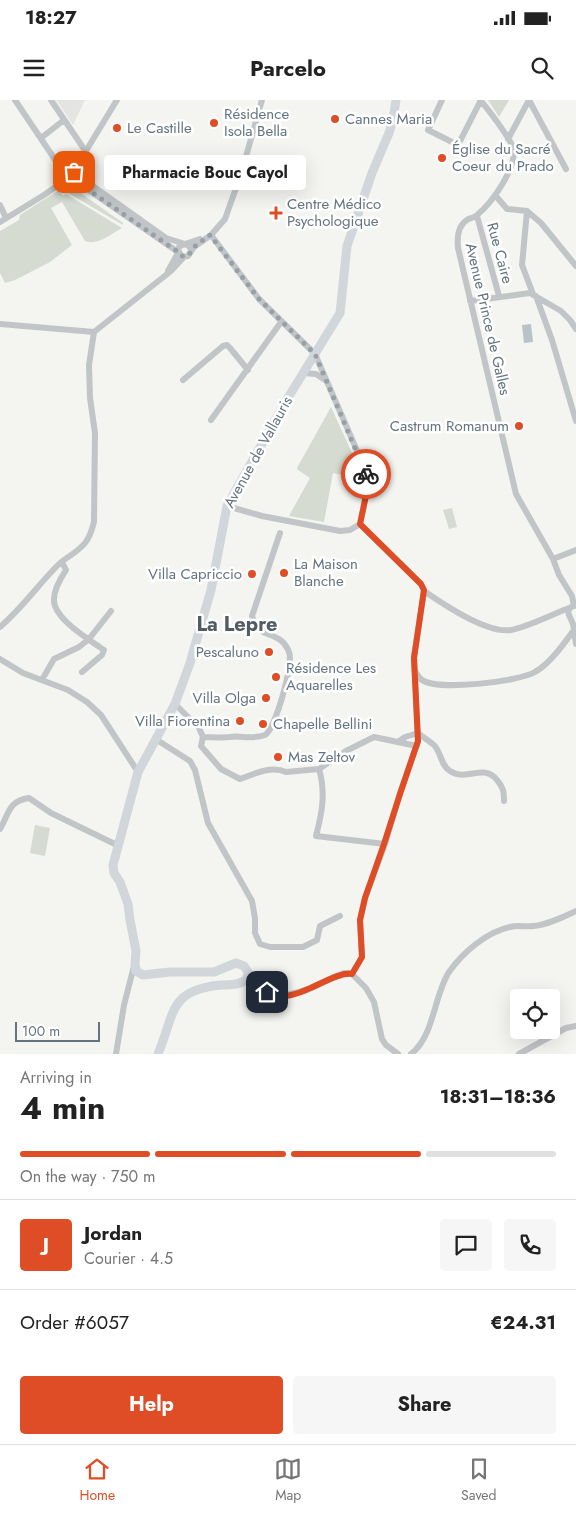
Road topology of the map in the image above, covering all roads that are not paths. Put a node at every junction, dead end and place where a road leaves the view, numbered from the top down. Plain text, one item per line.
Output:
1 (15, 100) edge
2 (52, 100) edge
3 (117, 100) edge
4 (262, 100) edge
5 (396, 100) edge
6 (442, 100) edge
7 (480, 100) edge
8 (529, 100) edge
9 (64, 120) junction
10 (41, 138) junction
11 (508, 139) junction
12 (86, 152) junction
13 (566, 169) dead end
14 (70, 176) junction
15 (93, 190) junction
16 (495, 195) junction
17 (0, 205) edge
18 (527, 211) junction
19 (477, 216) junction
20 (6, 218) junction
21 (0, 222) edge
22 (210, 235) junction
23 (186, 244) junction
24 (191, 250) junction
25 (180, 254) junction
26 (576, 266) edge
27 (535, 295) junction
28 (499, 296) junction
29 (470, 301) junction
30 (282, 322) junction
31 (0, 324) edge
32 (576, 329) edge
33 (94, 332) junction
34 (315, 354) junction
35 (248, 370) junction
36 (303, 373) junction
37 (182, 380) dead end
38 (327, 383) junction
39 (211, 420) dead end
40 (576, 421) edge
41 (227, 506) junction
42 (360, 524) junction
43 (282, 527) junction
44 (576, 550) edge
45 (553, 560) junction
46 (62, 562) junction
47 (424, 590) junction
48 (573, 607) edge
49 (111, 611) dead end
50 (0, 627) edge
51 (575, 628) edge
52 (89, 639) junction
53 (565, 640) junction
54 (576, 643) edge
55 (0, 660) edge
56 (414, 670) junction
57 (82, 672) dead end
58 (43, 678) dead end
59 (430, 683) junction
60 (416, 693) junction
61 (175, 704) junction
62 (418, 733) junction
63 (203, 737) junction
64 (157, 740) junction
65 (398, 742) junction
66 (418, 743) junction
67 (319, 769) junction
68 (138, 772) junction
69 (504, 801) dead end
70 (0, 829) edge
71 (384, 844) junction
72 (119, 846) junction
73 (576, 911) edge
74 (340, 916) dead end
75 (135, 964) junction
76 (352, 974) junction
77 (248, 976) junction
78 (576, 1026) edge
79 (116, 1054) edge
80 (158, 1054) edge
81 (398, 1054) edge
82 (411, 1054) edge
83 (519, 1054) edge

1 - 10 street
2 - 9 street
3 - 12 street
4 - 22 street
5 - 34 main road, Avenue de Vallauris
6 - 7 street
7 - 11 street
8 - 11 street
8 - 13 street
9 - 10 street
9 - 12 street
10 - 14 street
11 - 16 street, Avenue Prince de Galles
12 - 14 street
14 - 15 street
14 - 20 street
15 - 23 street
15 - 25 street
16 - 18 street
16 - 19 street, Avenue Prince de Galles
17 - 20 street
18 - 26 street
18 - 27 street
19 - 28 street, Rue Caire
19 - 29 street, Avenue Prince de Galles
20 - 21 street
22 - 23 street
22 - 24 street
22 - 30 street
23 - 24 street
23 - 25 street
24 - 25 street
25 - 33 street
27 - 28 street
27 - 32 street
27 - 40 street
28 - 29 street
29 - 45 street, Avenue Prince de Galles
30 - 34 street
30 - 35 street
31 - 33 street
33 - 46 street
34 - 36 main road, Avenue de Vallauris
34 - 38 street
35 - 37 street
35 - 39 street
36 - 38 street
36 - 41 main road, Avenue de Vallauris
38 - 42 street
41 - 43 street
41 - 61 main road, Avenue de Vallauris
42 - 43 street
42 - 47 street
43 - 63 street
44 - 45 street
45 - 48 street, Avenue Prince de Galles
46 - 50 street
46 - 52 street
47 - 48 street
47 - 56 street
48 - 51 street, Avenue Prince de Galles
49 - 52 street
51 - 53 street
51 - 54 street, Avenue Prince de Galles
52 - 57 street
52 - 58 street
53 - 54 street
53 - 59 street
55 - 68 street
56 - 59 street
56 - 60 street
59 - 60 street
60 - 62 street
61 - 63 street
61 - 64 main road, Avenue de Vallauris
62 - 65 street
62 - 66 street
62 - 69 street
63 - 67 street
64 - 68 main road, Avenue de Vallauris
64 - 74 street
65 - 66 street
65 - 67 street
66 - 71 street
67 - 71 street
68 - 72 main road, Avenue de Vallauris
70 - 72 street
71 - 76 street
72 - 75 main road, Avenue de Vallauris
73 - 82 street
75 - 77 main road
75 - 79 street
76 - 77 street
76 - 81 street
77 - 80 main road
78 - 83 street

